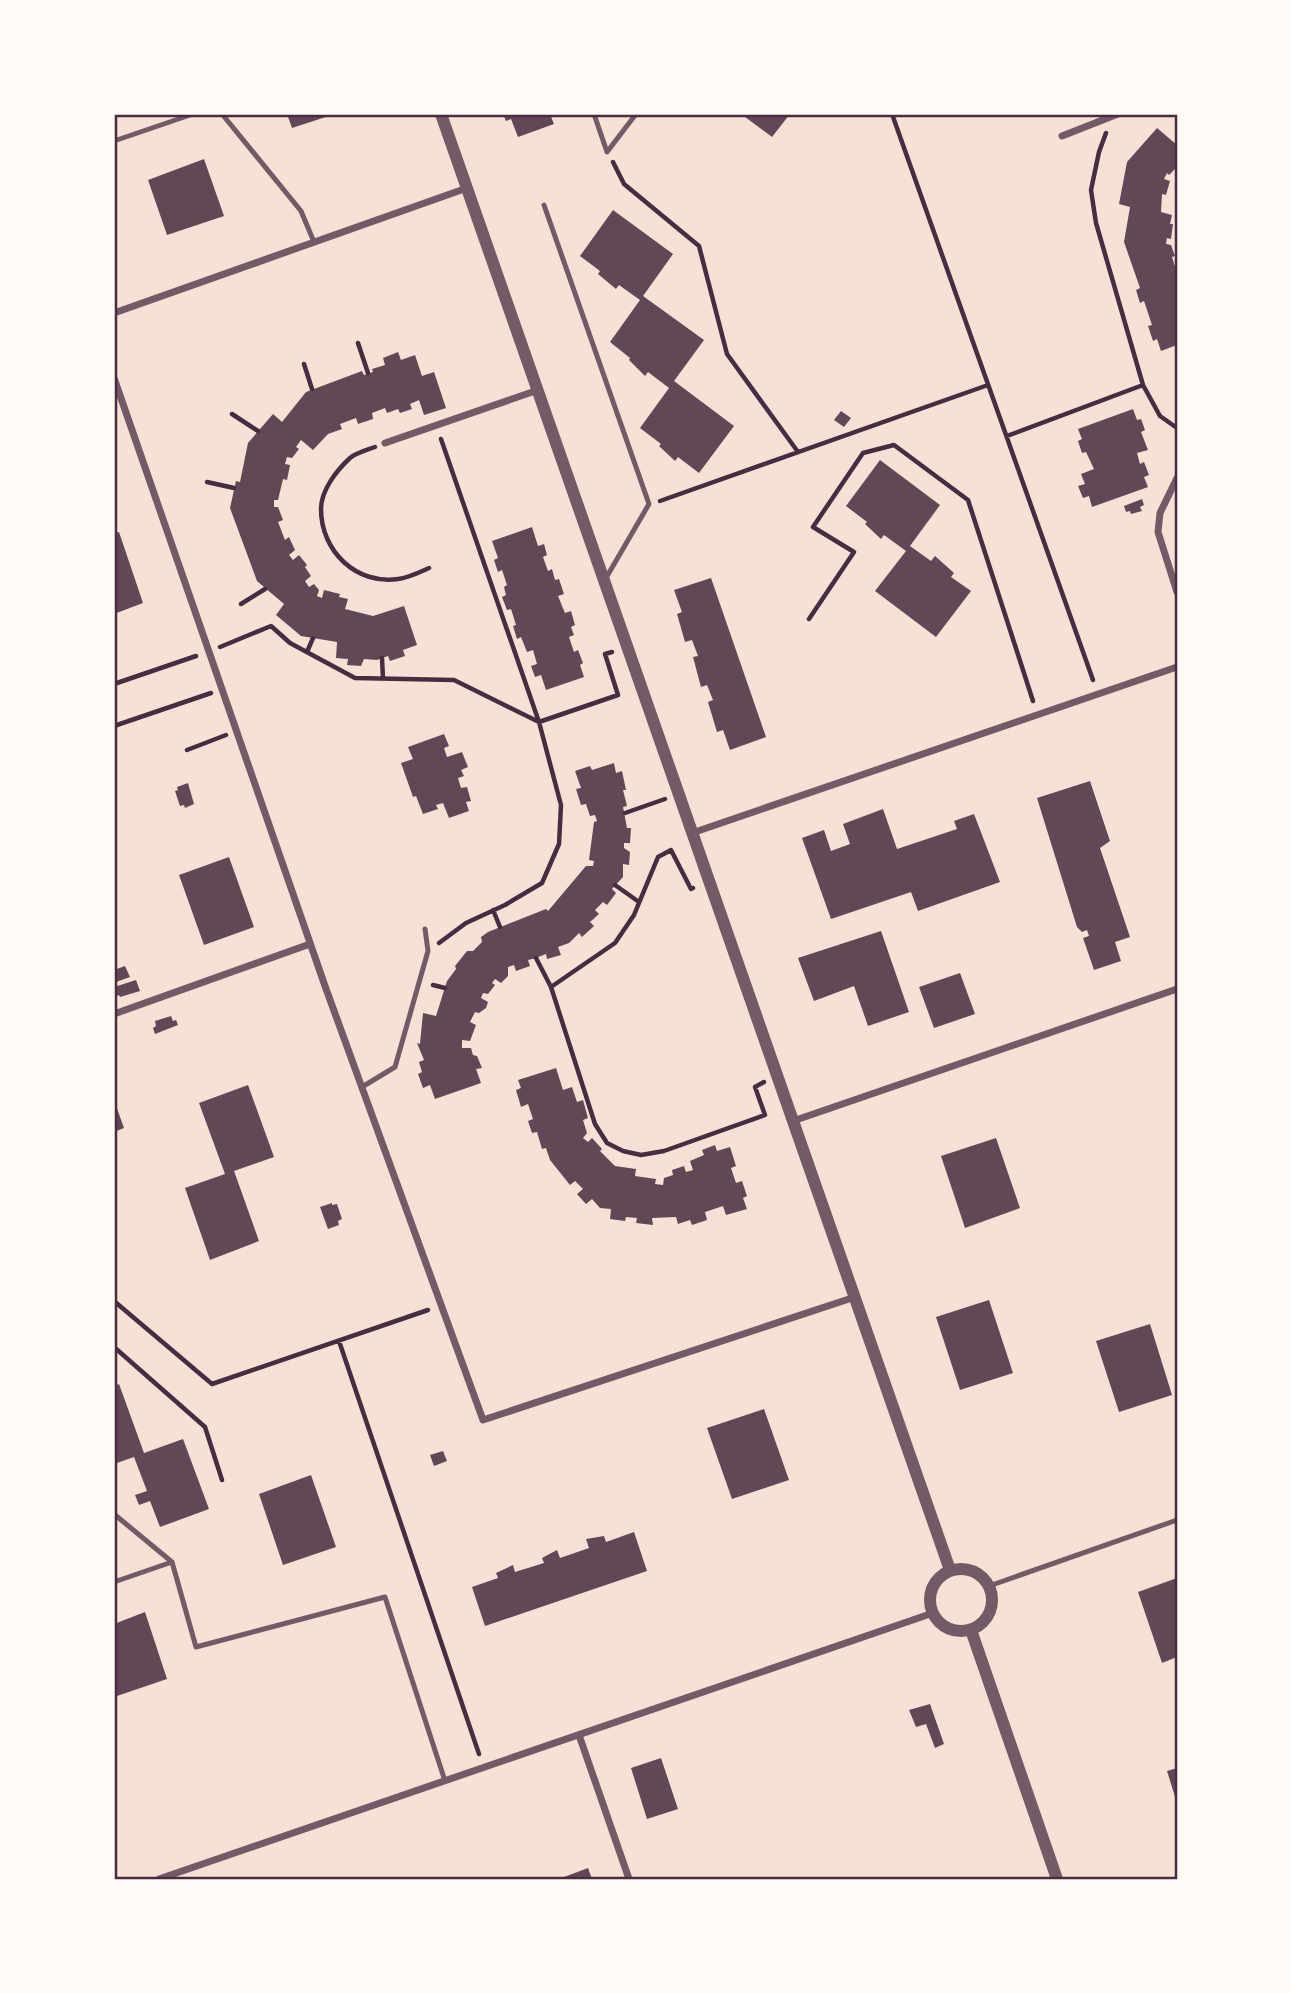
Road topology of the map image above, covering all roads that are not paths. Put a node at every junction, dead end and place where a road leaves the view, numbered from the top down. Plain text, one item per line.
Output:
1 (193, 114) edge
2 (222, 114) edge
3 (441, 114) edge
4 (594, 114) edge
5 (636, 114) edge
6 (1115, 115) edge
7 (1062, 136) dead end
8 (114, 141) edge
9 (467, 188) junction
10 (544, 205) dead end
11 (314, 242) junction
12 (114, 313) edge
13 (114, 378) edge
14 (538, 390) junction
15 (385, 443) road end
16 (1177, 478) edge
17 (604, 581) junction
18 (1177, 592) edge
19 (1177, 667) edge
20 (692, 833) junction
21 (425, 929) dead end
22 (310, 944) junction
23 (1177, 989) edge
24 (114, 1014) edge
25 (362, 1087) junction
26 (793, 1121) junction
27 (855, 1297) junction
28 (114, 1514) edge
29 (1177, 1520) edge
30 (172, 1562) junction
31 (950, 1570) junction
32 (114, 1582) edge
33 (989, 1586) junction
34 (933, 1614) junction
35 (971, 1630) junction
36 (579, 1735) junction
37 (445, 1781) junction
38 (159, 1879) edge
39 (629, 1879) edge
40 (1057, 1879) edge

1 - 8 lane
2 - 11 lane
3 - 9 street
4 - 5 lane
6 - 7 street
9 - 11 street
9 - 14 street
10 - 17 lane
11 - 12 street
13 - 22 street
14 - 15 street
14 - 17 street
16 - 18 street
17 - 20 street
19 - 20 street
20 - 26 street
21 - 25 lane
22 - 24 street
22 - 25 street
23 - 26 street
25 - 27 street
26 - 27 street
27 - 31 street
28 - 30 lane
29 - 33 lane
30 - 32 lane
30 - 37 lane
31 - 33 street
31 - 34 street
33 - 35 street
34 - 35 street
34 - 36 street
35 - 40 street
36 - 37 street
36 - 39 street
37 - 38 street

